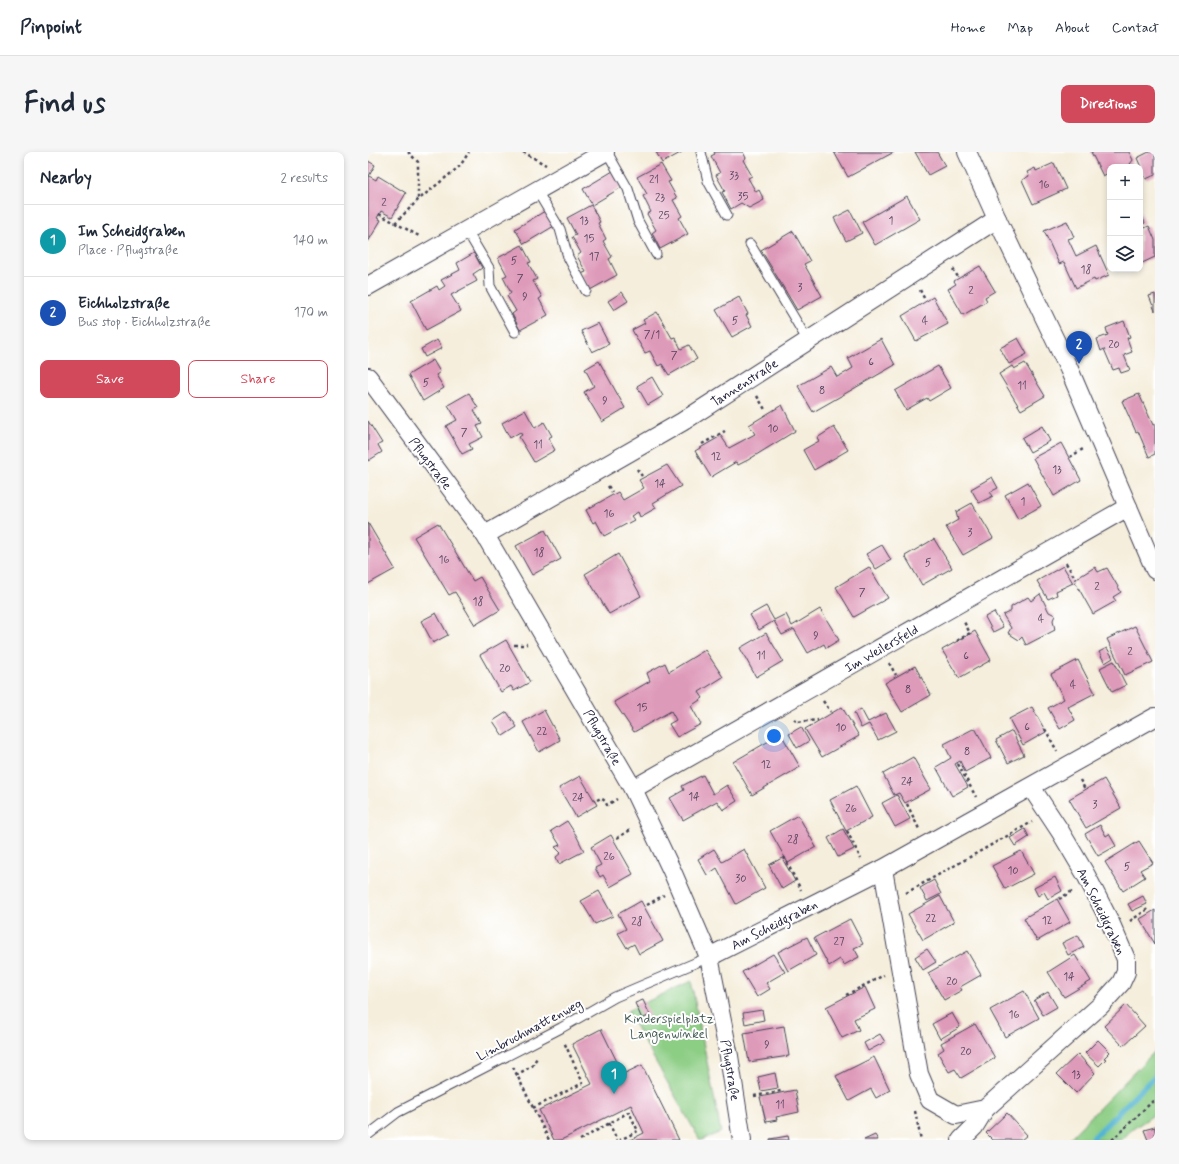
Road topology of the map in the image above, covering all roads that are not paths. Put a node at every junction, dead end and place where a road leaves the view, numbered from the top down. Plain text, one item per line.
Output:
1 (606, 152) edge
2 (701, 152) edge
3 (967, 152) edge
4 (537, 191) junction
5 (727, 215) dead end
6 (997, 219) junction
7 (467, 231) junction
8 (750, 244) dead end
9 (656, 254) dead end
10 (368, 286) edge
11 (586, 291) dead end
12 (516, 332) dead end
13 (808, 341) junction
14 (368, 377) edge
15 (1128, 507) junction
16 (485, 535) junction
17 (1155, 570) edge
18 (1155, 717) edge
19 (1031, 787) junction
20 (633, 789) junction
21 (876, 872) junction
22 (709, 957) junction
23 (985, 1109) junction
24 (368, 1135) edge
25 (742, 1140) edge
26 (962, 1140) edge

1 - 4 street
1 - 9 lane
2 - 5 lane
3 - 6 street
4 - 7 street
4 - 11 lane
6 - 13 street, Tannenstraße
6 - 15 street
7 - 10 street
7 - 12 lane
8 - 13 lane
13 - 16 street, Tannenstraße
14 - 16 street, Pflugstraße
15 - 17 street
15 - 20 street, Im Weilersfeld
16 - 20 street, Pflugstraße
18 - 19 street, Am Scheidgraben
19 - 21 street, Am Scheidgraben
19 - 23 street, Am Scheidgraben
20 - 22 street, Pflugstraße
21 - 22 street, Am Scheidgraben
21 - 23 street
22 - 24 lane, Limbruchmattenweg
22 - 25 street, Pflugstraße
23 - 26 street, Am Scheidgraben

